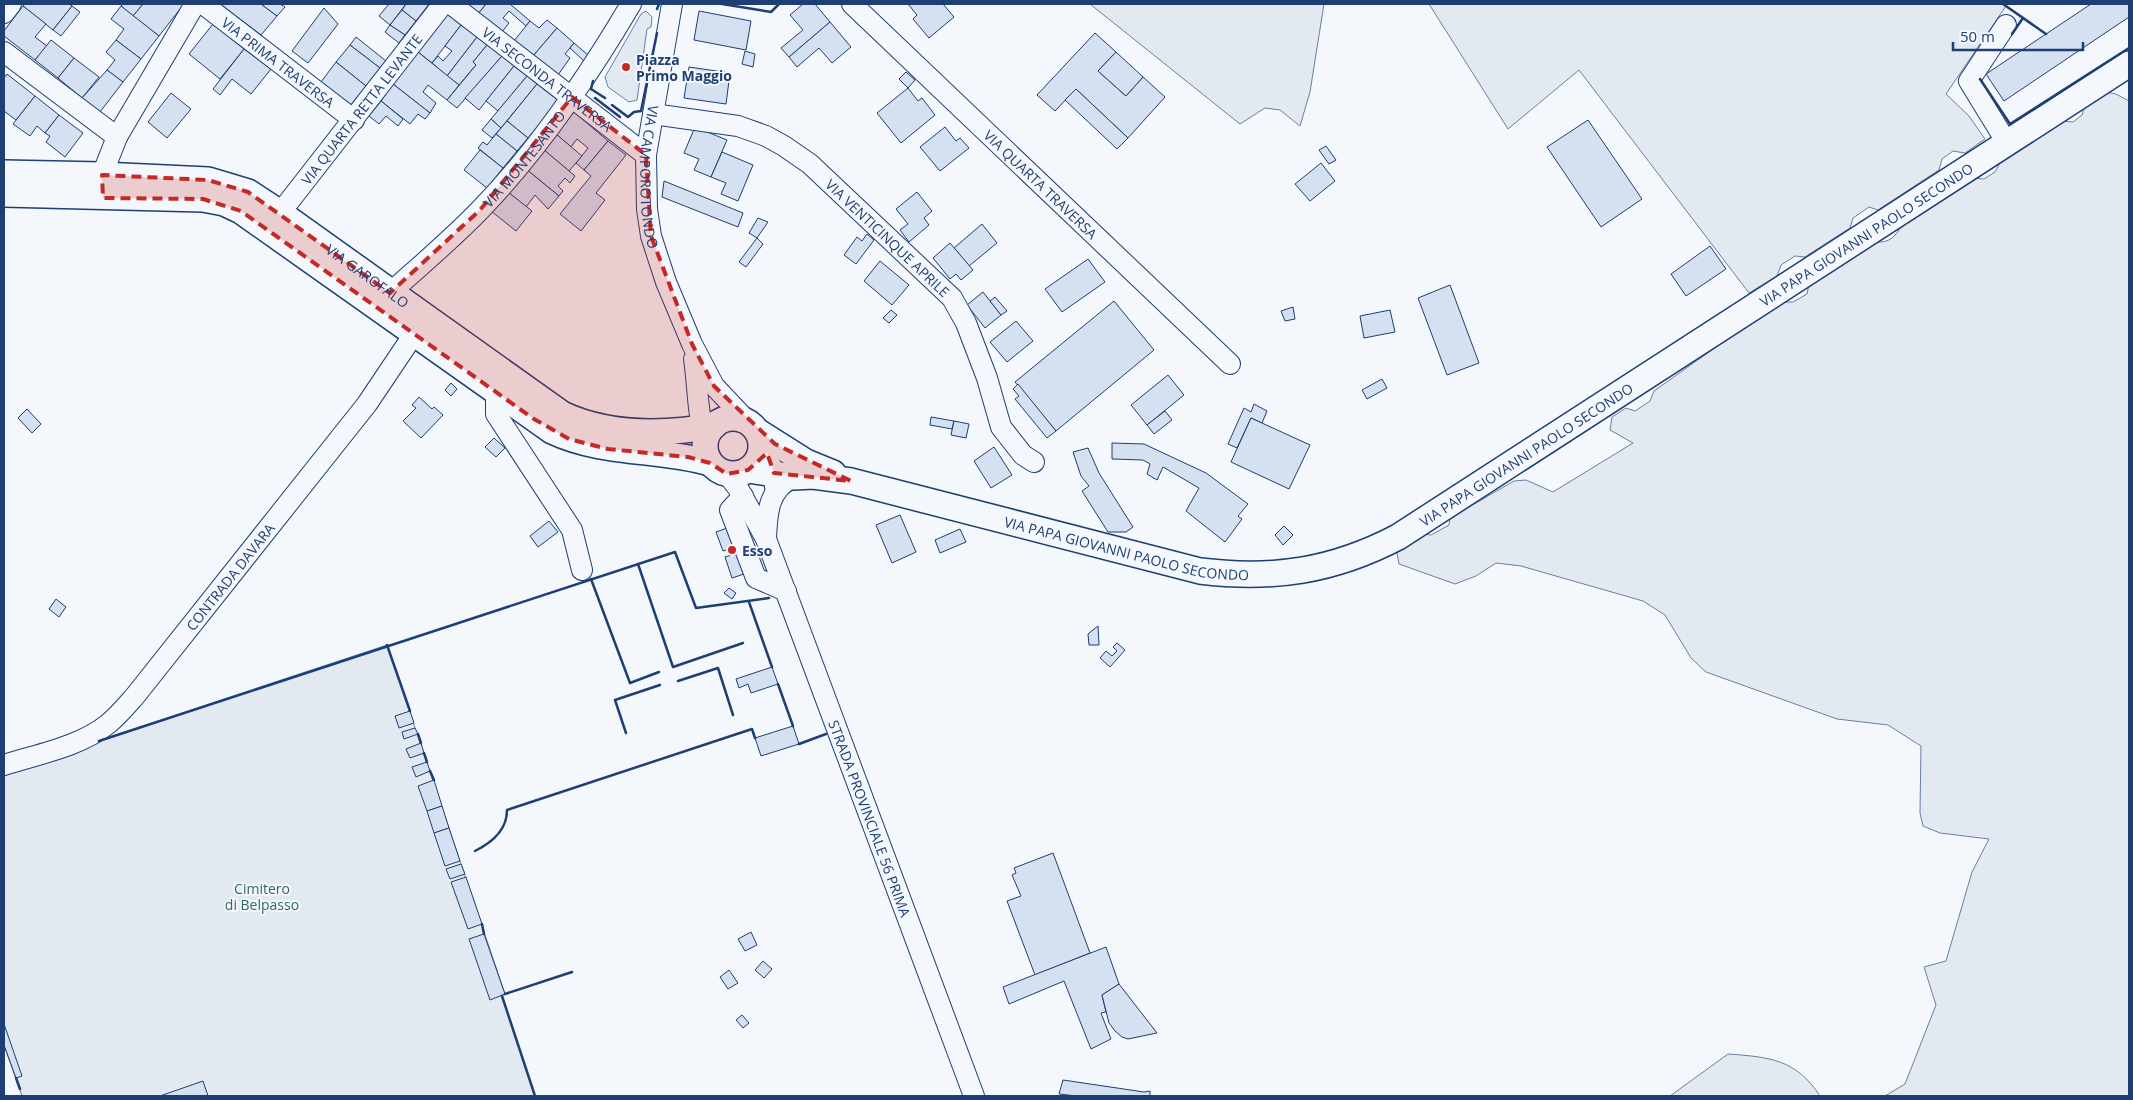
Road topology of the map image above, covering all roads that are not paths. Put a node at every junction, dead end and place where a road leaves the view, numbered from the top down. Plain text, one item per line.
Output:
1 (10, 4) edge
2 (195, 4) edge
3 (203, 4) edge
4 (443, 4) edge
5 (451, 4) edge
6 (631, 4) edge
7 (672, 4) edge
8 (852, 4) edge
9 (4, 12) edge
10 (2006, 25) dead end
11 (4, 52) edge
12 (2129, 64) edge
13 (572, 97) junction
14 (653, 114) junction
15 (354, 120) junction
16 (117, 137) junction
17 (2007, 143) junction
18 (646, 155) junction
19 (4, 173) edge
20 (102, 186) junction
21 (4, 194) edge
22 (280, 213) junction
23 (390, 293) junction
24 (414, 334) junction
25 (692, 344) junction
26 (1230, 364) dead end
27 (496, 393) junction
28 (700, 394) junction
29 (756, 432) junction
30 (668, 433) junction
31 (718, 450) junction
32 (1034, 462) dead end
33 (781, 480) junction
34 (851, 481) junction
35 (743, 496) junction
36 (766, 539) junction
37 (582, 570) dead end
38 (786, 591) junction
39 (4, 765) edge
40 (974, 1096) edge

1 - 9 street
2 - 16 street
3 - 15 street, VIA PRIMA TRAVERSA
4 - 15 street, VIA QUARTA RETTA LEVANTE
5 - 13 street, VIA SECONDA TRAVERSA
6 - 13 street, VIA MONTESANTO
7 - 14 street, VIA CAMPOROTONDO
8 - 26 street, VIA QUARTA TRAVERSA
10 - 17 street
11 - 16 street
12 - 17 main road, VIA PAPA GIOVANNI PAOLO SECONDO
13 - 18 street, VIA SECONDA TRAVERSA
13 - 23 street, VIA MONTESANTO
14 - 18 street, VIA CAMPOROTONDO
14 - 32 street, VIA VENTICINQUE APRILE
15 - 22 street, VIA QUARTA RETTA LEVANTE
16 - 20 street
17 - 34 main road, VIA PAPA GIOVANNI PAOLO SECONDO
18 - 25 street, VIA CAMPOROTONDO
19 - 20 main road, VIA GAROFALO
20 - 21 main road, VIA GAROFALO
20 - 22 main road, VIA GAROFALO
20 - 24 main road, VIA GAROFALO
22 - 23 main road, VIA GAROFALO
23 - 30 main road, VIA GAROFALO
24 - 27 main road, VIA GAROFALO
24 - 39 street, CONTRADA DAVARA
25 - 28 street
25 - 29 street
27 - 31 main road, VIA GAROFALO
27 - 37 street
28 - 30 street
28 - 31 street
29 - 31 main road
29 - 31 main road
29 - 33 street
29 - 34 main road
30 - 31 main road, VIA GAROFALO
31 - 33 main road
31 - 35 street, STRADA PROVINCIALE 56 PRIMA
33 - 34 main road
33 - 36 street
35 - 36 street, STRADA PROVINCIALE 56 PRIMA
35 - 38 street
36 - 38 street, STRADA PROVINCIALE 56 PRIMA
38 - 40 street, STRADA PROVINCIALE 56 PRIMA

